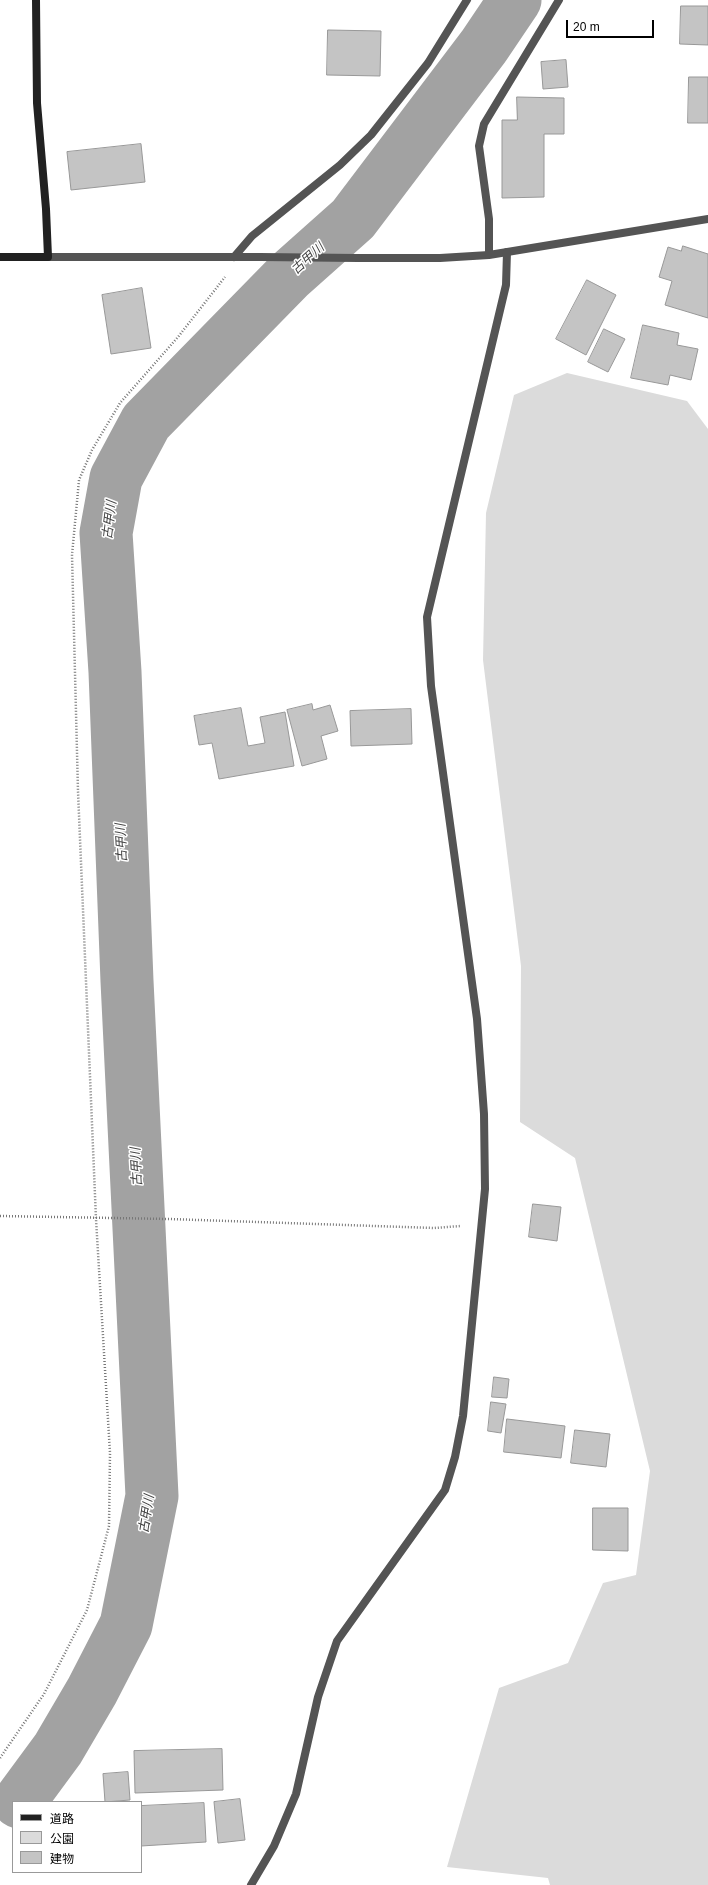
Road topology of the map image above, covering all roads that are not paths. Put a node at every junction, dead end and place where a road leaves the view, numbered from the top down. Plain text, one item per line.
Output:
1 (36, 0) edge
2 (467, 0) edge
3 (559, 0) edge
4 (708, 219) edge
5 (507, 252) junction
6 (489, 254) junction
7 (234, 256) junction
8 (0, 257) edge
9 (48, 257) junction
10 (251, 1885) edge

1 - 9 main road
2 - 7 street
3 - 6 street
4 - 5 street
5 - 6 street
5 - 10 street
6 - 7 street
7 - 9 street
8 - 9 main road

